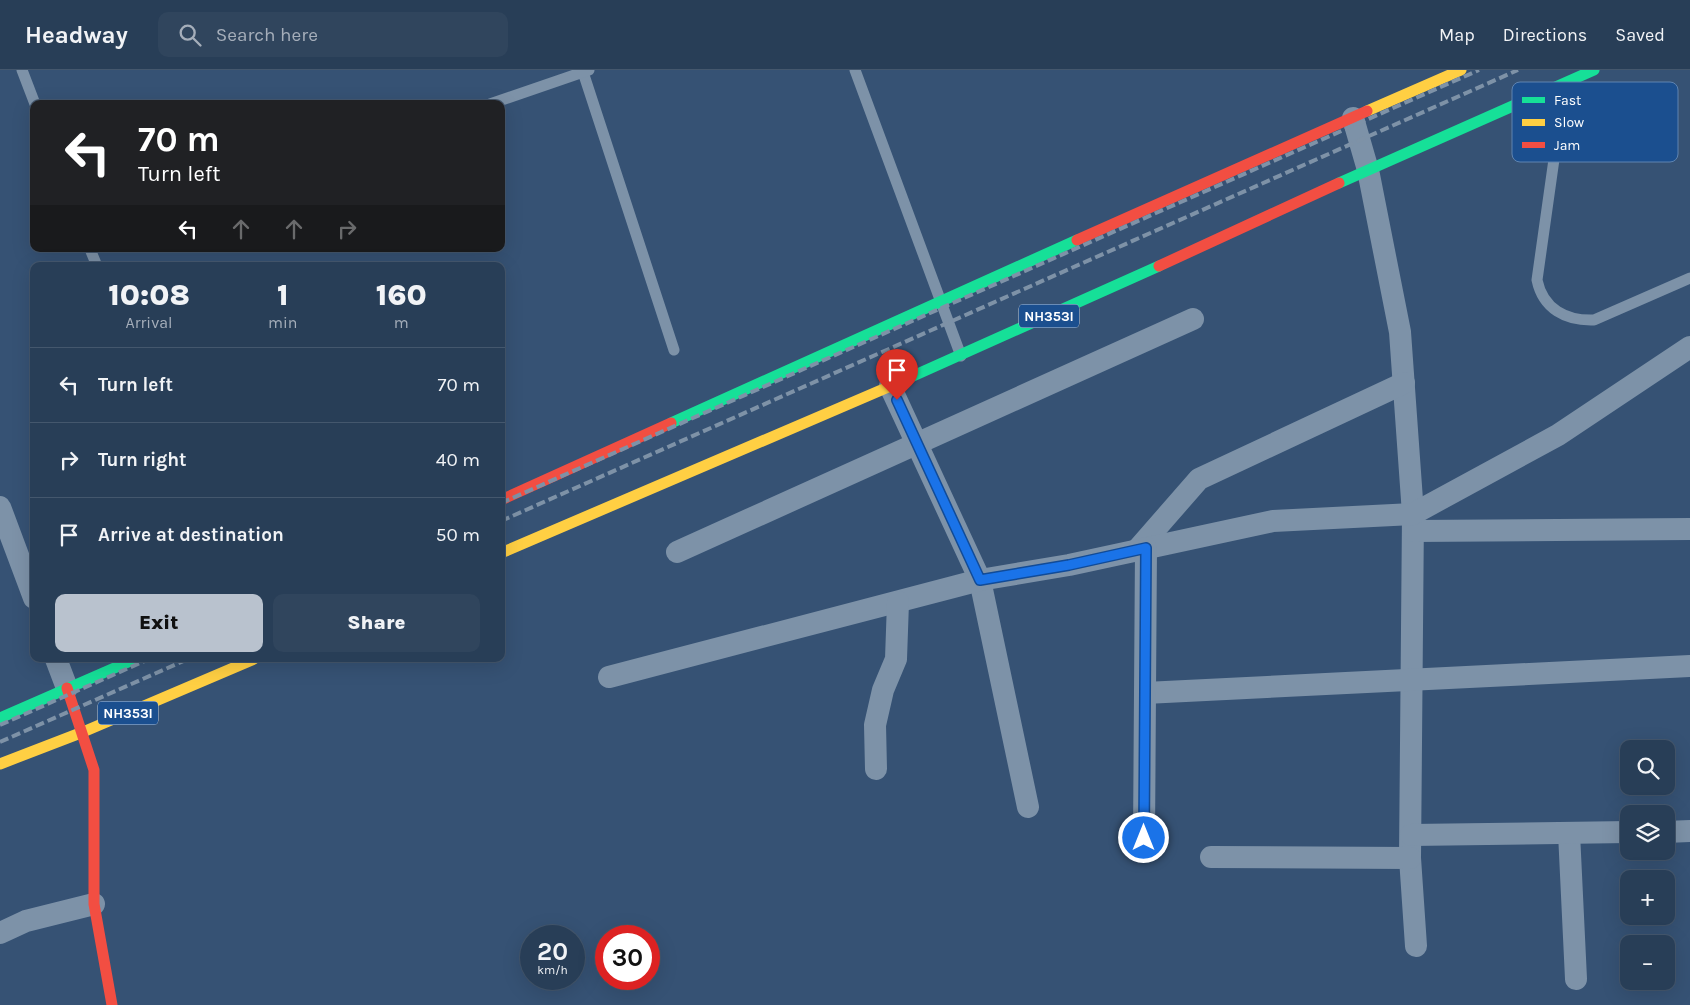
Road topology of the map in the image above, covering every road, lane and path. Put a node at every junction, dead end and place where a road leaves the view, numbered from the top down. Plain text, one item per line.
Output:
1 (22, 70) edge
2 (855, 70) edge
3 (1461, 70) edge
4 (1594, 70) edge
5 (586, 71) edge
6 (1567, 82) edge
7 (33, 100) edge
8 (502, 100) edge
9 (1512, 106) edge
10 (1353, 118) junction
11 (1554, 162) edge
12 (1368, 170) junction
13 (1690, 278) edge
14 (940, 300) junction
15 (1193, 318) dead end
16 (1690, 348) edge
17 (674, 350) dead end
18 (961, 356) junction
19 (1404, 383) junction
20 (890, 386) junction
21 (916, 444) junction
22 (505, 498) edge
23 (0, 507) edge
24 (1413, 523) junction
25 (1690, 528) edge
26 (1142, 549) junction
27 (505, 551) edge
28 (677, 552) dead end
29 (980, 580) junction
30 (30, 587) edge
31 (898, 602) junction
32 (57, 662) edge
33 (128, 662) edge
34 (247, 662) edge
35 (1690, 666) edge
36 (608, 677) dead end
37 (1410, 680) junction
38 (67, 688) junction
39 (1145, 693) junction
40 (0, 718) edge
41 (83, 732) junction
42 (0, 764) edge
43 (876, 769) dead end
44 (1028, 807) dead end
45 (1690, 831) edge
46 (1620, 832) edge
47 (1675, 832) edge
48 (1569, 833) junction
49 (1411, 835) junction
50 (1144, 838) dead end
51 (1211, 857) dead end
52 (1410, 858) junction
53 (94, 904) junction
54 (0, 933) edge
55 (1416, 946) dead end
56 (1576, 979) dead end
57 (112, 1005) edge

1 - 7 lane
2 - 14 lane
3 - 10 main road
4 - 6 main road, NH353I
5 - 8 lane
5 - 17 lane
9 - 12 main road, NH353I
10 - 12 street
10 - 14 main road
11 - 13 lane
12 - 18 main road, NH353I
12 - 19 street
14 - 18 lane
14 - 22 main road
15 - 21 street
16 - 24 street
18 - 20 main road, NH353I
19 - 24 street
19 - 26 street
20 - 21 street
20 - 27 main road, NH353I
21 - 28 street
21 - 29 street
23 - 30 street
24 - 25 street
24 - 26 street
24 - 37 street
26 - 29 street
26 - 39 street
29 - 31 street
29 - 44 street
31 - 36 street
31 - 43 street
32 - 38 street
33 - 38 main road
34 - 41 main road, NH353I
35 - 37 street
37 - 39 street
37 - 49 street
38 - 40 main road
38 - 41 main road
39 - 50 street
41 - 42 main road, NH353I
41 - 53 main road
45 - 47 street
46 - 48 street
48 - 49 street
48 - 56 street
49 - 52 street
51 - 52 street
52 - 55 street
53 - 54 street
53 - 57 main road

